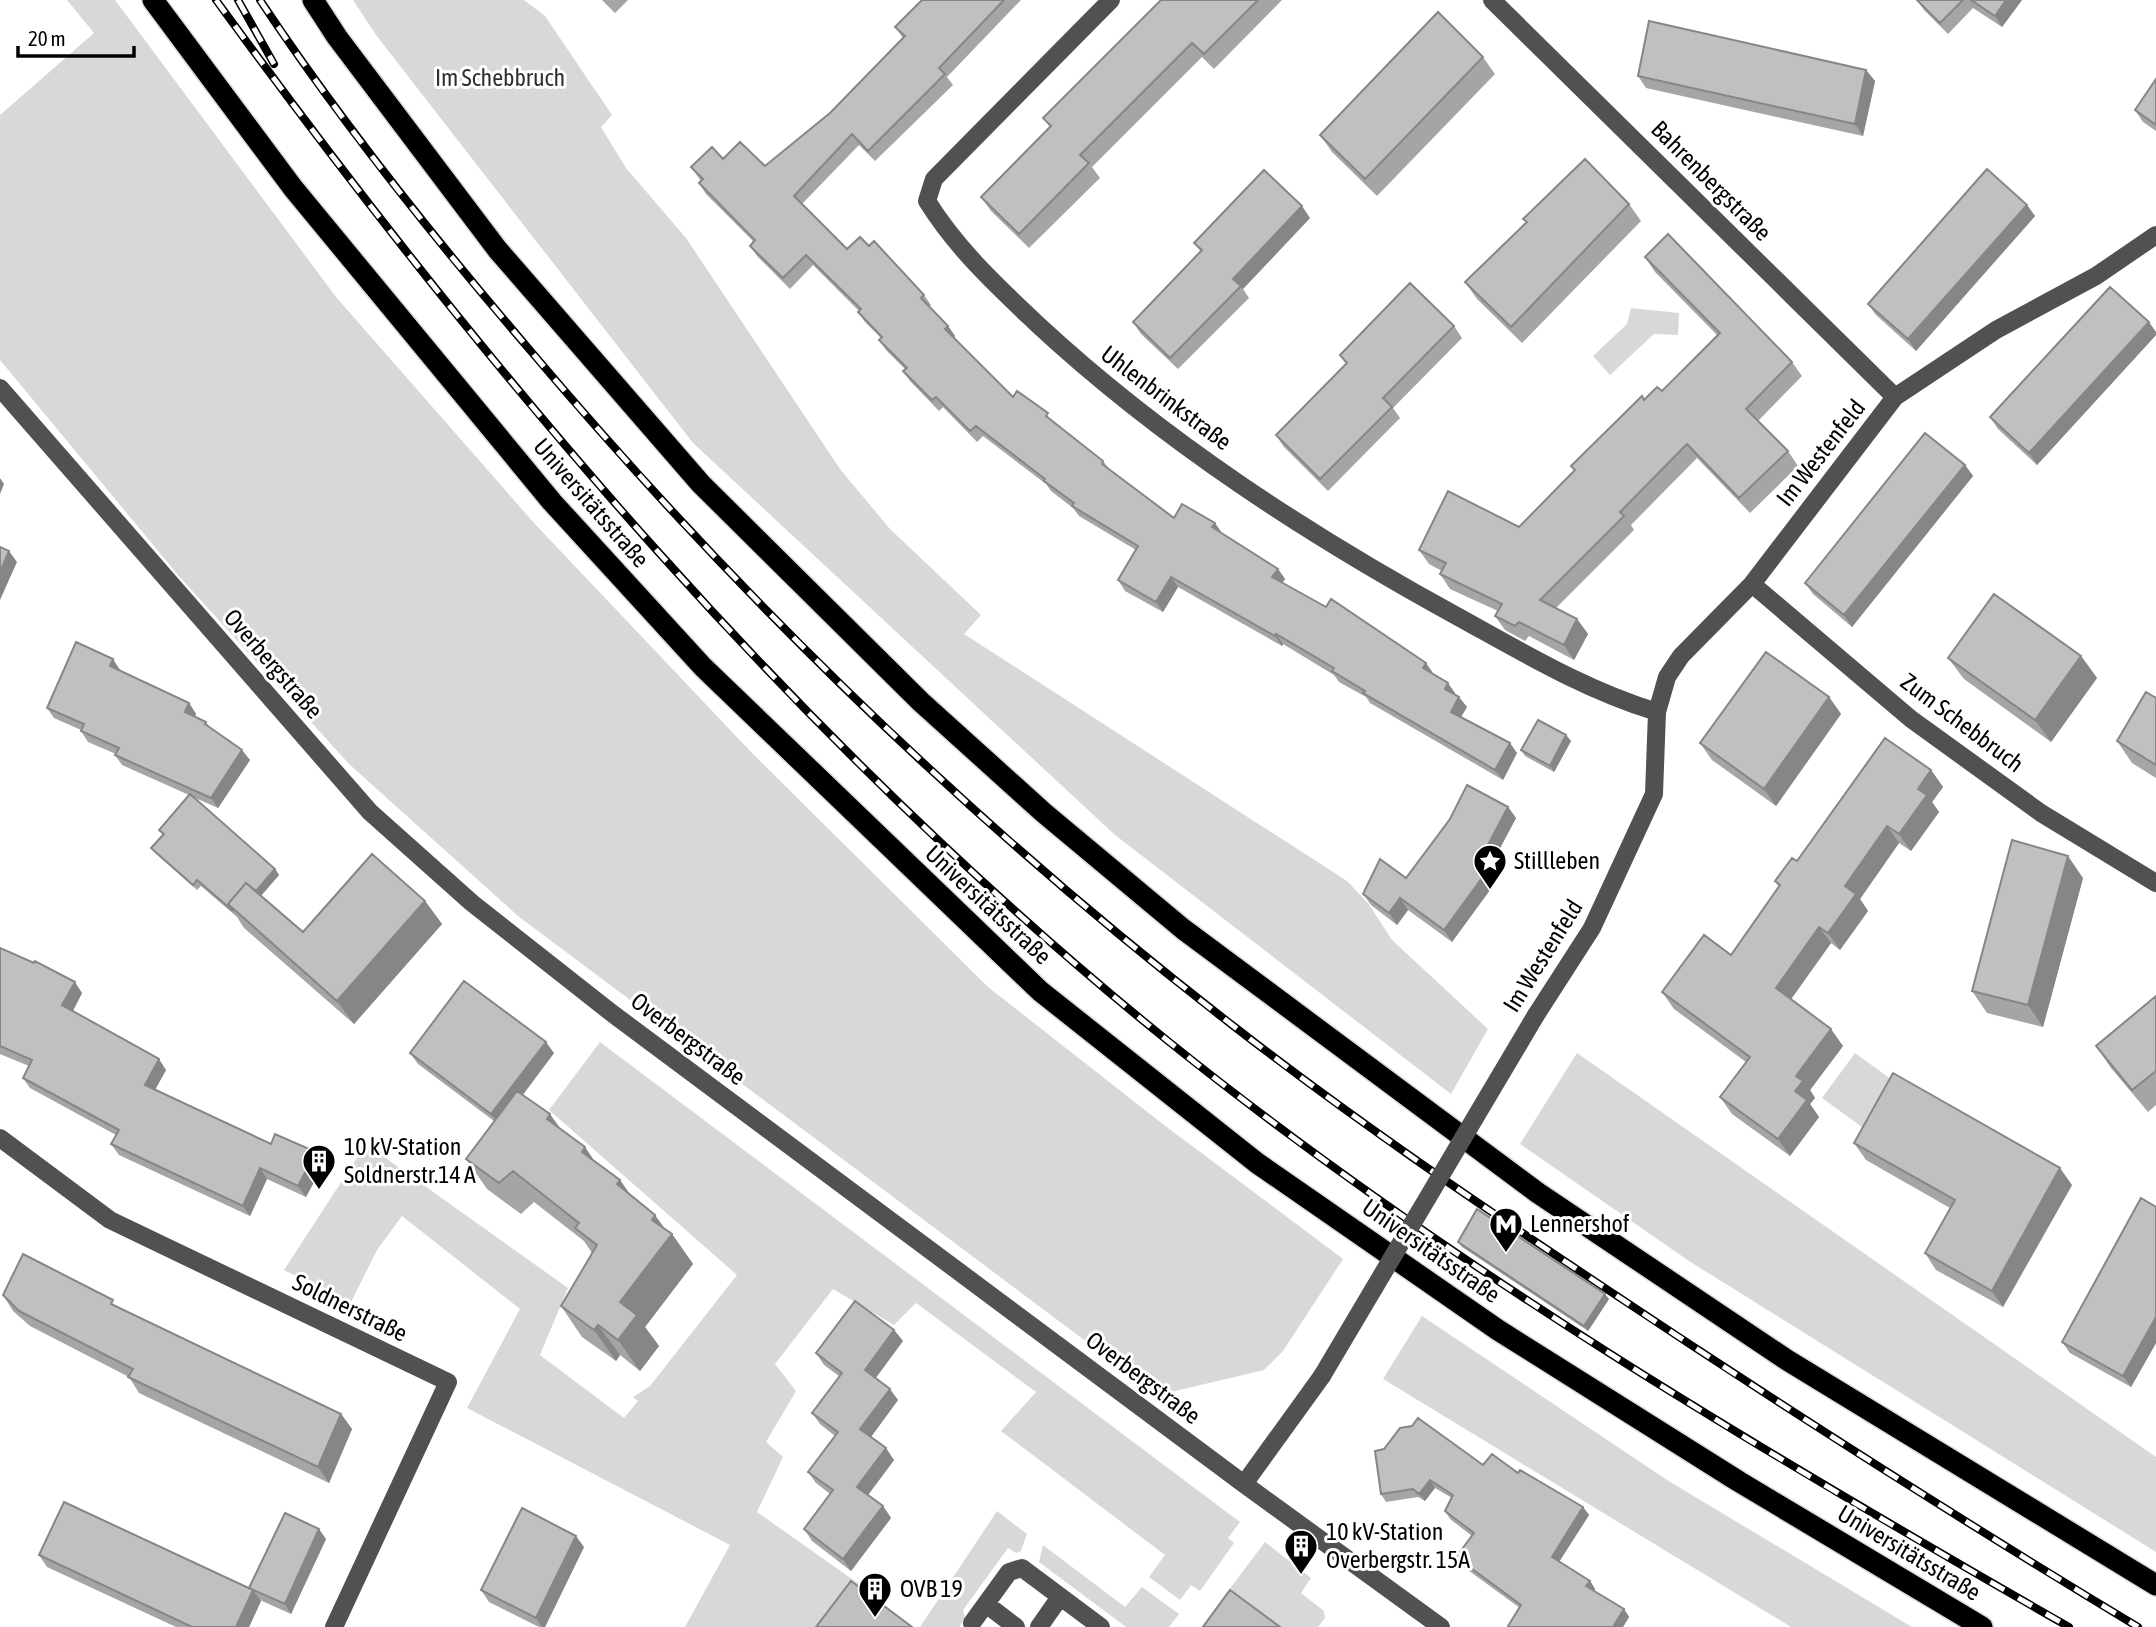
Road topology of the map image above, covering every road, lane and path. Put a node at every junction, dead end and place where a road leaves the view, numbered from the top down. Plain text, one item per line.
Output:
1 (153, 0) edge
2 (313, 0) edge
3 (1111, 0) edge
4 (1492, 0) edge
5 (2156, 235) edge
6 (0, 388) edge
7 (1895, 397) junction
8 (1752, 584) junction
9 (1657, 712) junction
10 (2156, 883) edge
11 (0, 1138) edge
12 (1244, 1484) junction
13 (2156, 1585) edge
14 (1060, 1597) junction
15 (986, 1604) junction
16 (972, 1623) dead end
17 (334, 1627) edge
18 (1016, 1627) edge
19 (1039, 1627) edge
20 (1101, 1627) edge
21 (1441, 1627) edge
22 (1982, 1627) edge

1 - 22 highway, Universitätsstraße
2 - 13 highway
3 - 9 street, Uhlenbrinkstraße
4 - 7 street, Bahrenbergstraße
5 - 7 street, Im Westenfeld
6 - 12 street, Overbergstraße
7 - 8 street, Im Westenfeld
8 - 9 street, Im Westenfeld
8 - 10 street, Zum Schebbruch
9 - 12 street, Im Westenfeld, bridge
11 - 17 street, Soldnerstraße
12 - 21 street, Overbergstraße
14 - 15 street
14 - 19 street
14 - 20 street
15 - 16 street
15 - 18 street

